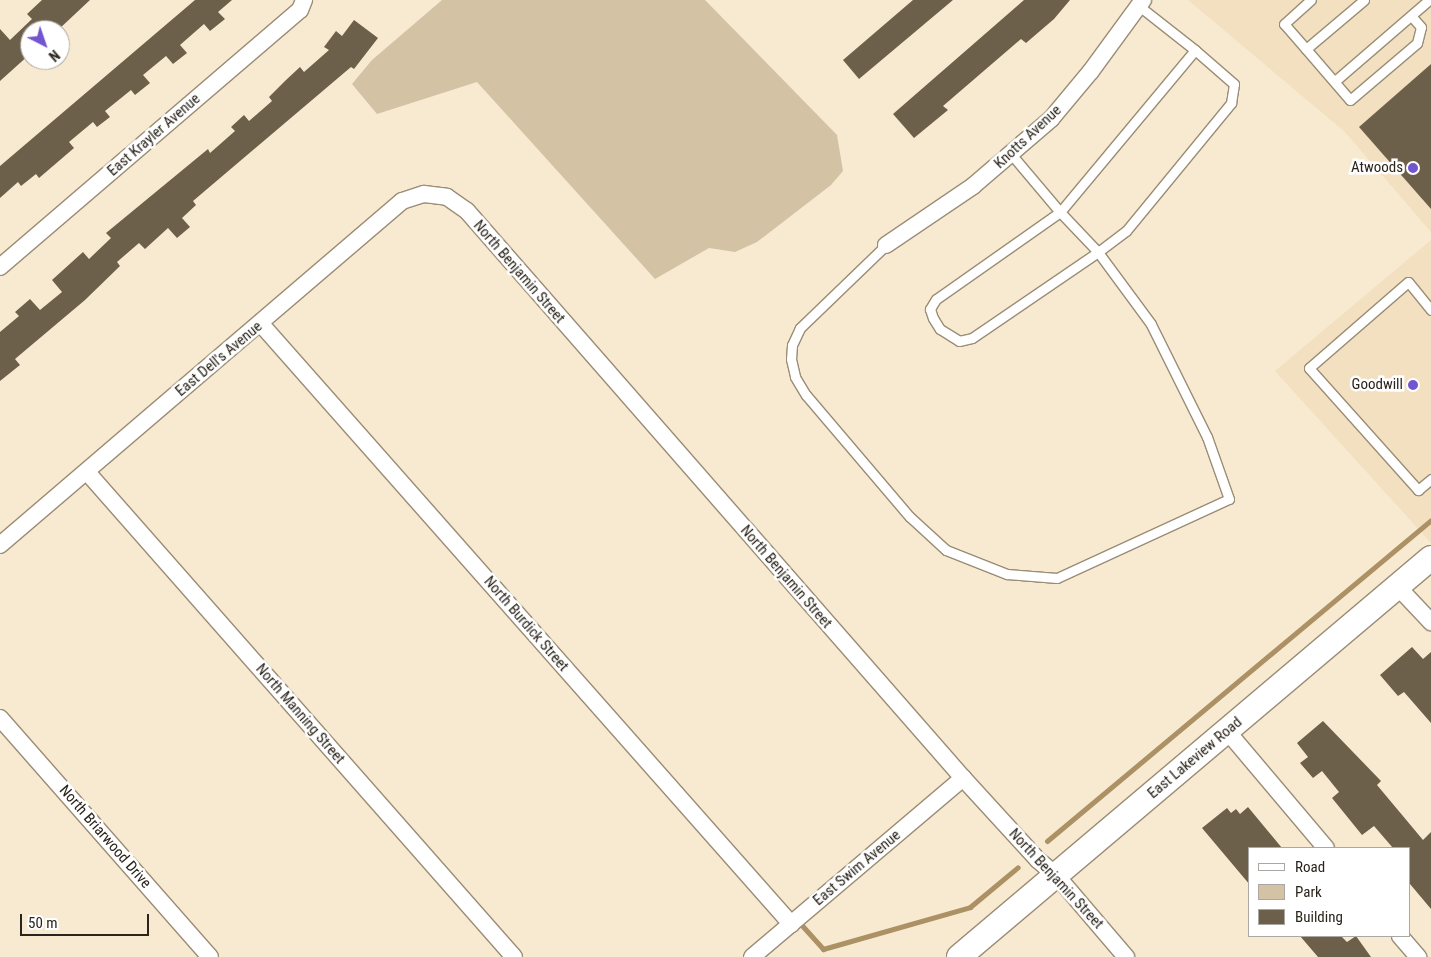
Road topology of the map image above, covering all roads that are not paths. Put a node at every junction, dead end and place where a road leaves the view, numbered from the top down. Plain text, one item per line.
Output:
1 (304, 0) edge
2 (1311, 0) edge
3 (1364, 0) edge
4 (1429, 0) edge
5 (1141, 3) edge
6 (1411, 16) junction
7 (1306, 49) junction
8 (1195, 50) junction
9 (1334, 81) junction
10 (1011, 154) junction
11 (447, 197) joint
12 (1060, 212) junction
13 (886, 245) joint
14 (1098, 252) junction
15 (0, 267) edge
16 (1431, 310) edge
17 (261, 324) junction
18 (87, 472) junction
19 (1431, 478) edge
20 (0, 545) edge
21 (1431, 558) edge
22 (1397, 586) junction
23 (1431, 622) edge
24 (0, 718) edge
25 (1227, 731) junction
26 (963, 778) junction
27 (1325, 847) edge
28 (1056, 875) junction
29 (791, 924) junction
30 (1401, 937) edge
31 (210, 957) edge
32 (514, 957) edge
33 (752, 957) edge
34 (959, 957) edge
35 (1126, 957) edge
36 (1418, 957) edge

1 - 15 street, East Krayler Avenue
2 - 7 lane
3 - 7 lane
4 - 6 lane
5 - 8 lane
5 - 10 street, Knotts Avenue
6 - 9 lane
6 - 9 lane
7 - 9 lane
8 - 12 lane
8 - 14 lane
10 - 12 lane
10 - 13 street, Knotts Avenue
11 - 17 street, East Dell's Avenue
11 - 26 street, North Benjamin Street
12 - 14 lane
12 - 14 lane
13 - 14 lane
16 - 19 lane
17 - 18 street, East Dell's Avenue
17 - 29 street, North Burdick Street
18 - 20 street, East Dell's Avenue
18 - 32 street, North Manning Street
21 - 22 street, East Lakeview Road
22 - 23 street
22 - 25 street, East Lakeview Road
24 - 31 street, North Briarwood Drive
25 - 27 street
25 - 28 street, East Lakeview Road
26 - 28 street, North Benjamin Street
26 - 29 street, East Swim Avenue
28 - 34 street, East Lakeview Road
28 - 35 street, North Benjamin Street
29 - 33 street, East Swim Avenue
30 - 36 street

